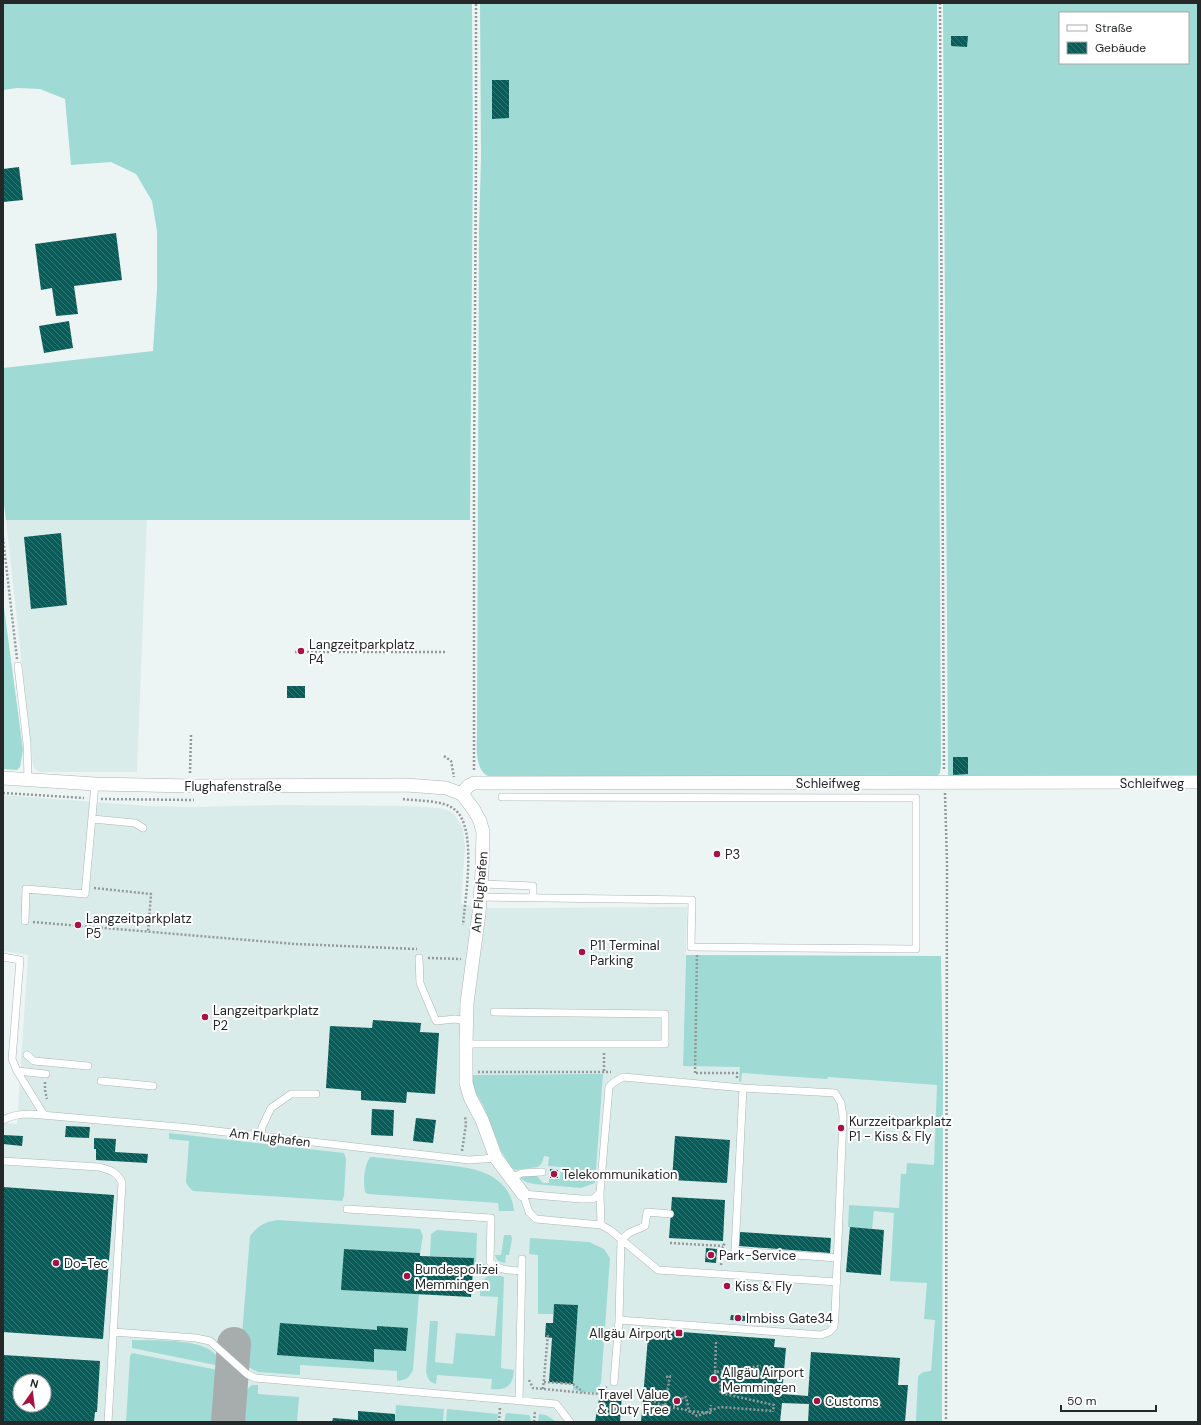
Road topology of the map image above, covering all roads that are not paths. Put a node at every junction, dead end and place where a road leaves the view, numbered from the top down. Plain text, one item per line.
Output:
1 (18, 666) road end
2 (3, 778) edge
3 (28, 780) junction
4 (1198, 782) edge
5 (95, 784) junction
6 (462, 794) junction
7 (502, 797) dead end
8 (92, 819) junction
9 (143, 828) dead end
10 (480, 891) junction
11 (533, 898) junction
12 (25, 921) road end
13 (3, 957) edge
14 (419, 958) road end
15 (494, 1012) dead end
16 (466, 1021) junction
17 (466, 1044) junction
18 (27, 1055) dead end
19 (88, 1066) dead end
20 (17, 1071) junction
21 (46, 1078) road end
22 (101, 1081) dead end
23 (153, 1086) dead end
24 (740, 1087) junction
25 (316, 1094) dead end
26 (44, 1115) junction
27 (3, 1120) edge
28 (261, 1135) junction
29 (496, 1158) junction
30 (3, 1162) edge
31 (542, 1172) dead end
32 (511, 1178) junction
33 (600, 1193) junction
34 (524, 1194) junction
35 (347, 1209) dead end
36 (670, 1214) dead end
37 (601, 1225) junction
38 (621, 1240) junction
39 (838, 1258) junction
40 (522, 1259) dead end
41 (522, 1271) junction
42 (837, 1282) junction
43 (619, 1320) junction
44 (113, 1332) junction
45 (614, 1382) road end
46 (519, 1401) junction
47 (108, 1422) edge
48 (570, 1422) edge

1 - 3 lane
2 - 3 street, Flughafenstraße
3 - 5 street, Flughafenstraße
4 - 6 street, Schleifweg
5 - 6 street, Flughafenstraße
5 - 8 lane
6 - 10 street, Am Flughafen
7 - 11 lane
8 - 9 lane
8 - 12 lane
10 - 11 lane
10 - 11 lane
10 - 16 street, Am Flughafen
13 - 20 lane
14 - 16 lane
15 - 17 lane
16 - 17 street, Am Flughafen
17 - 29 street, Am Flughafen
18 - 19 lane
20 - 21 lane
20 - 26 lane
22 - 23 lane
24 - 33 lane
24 - 39 lane
24 - 39 lane
25 - 28 lane
26 - 27 lane, Am Flughafen
26 - 28 lane, Am Flughafen
28 - 29 lane, Am Flughafen
29 - 32 street, Am Flughafen
30 - 44 lane
31 - 32 lane
32 - 34 street, Am Flughafen
33 - 34 lane
33 - 37 lane
34 - 37 lane, Am Flughafen
35 - 41 lane
36 - 38 lane
37 - 38 lane
38 - 42 lane
38 - 43 lane
39 - 42 lane
40 - 41 lane
41 - 46 lane
42 - 43 lane
43 - 45 lane
44 - 46 lane
44 - 47 lane
46 - 48 lane

